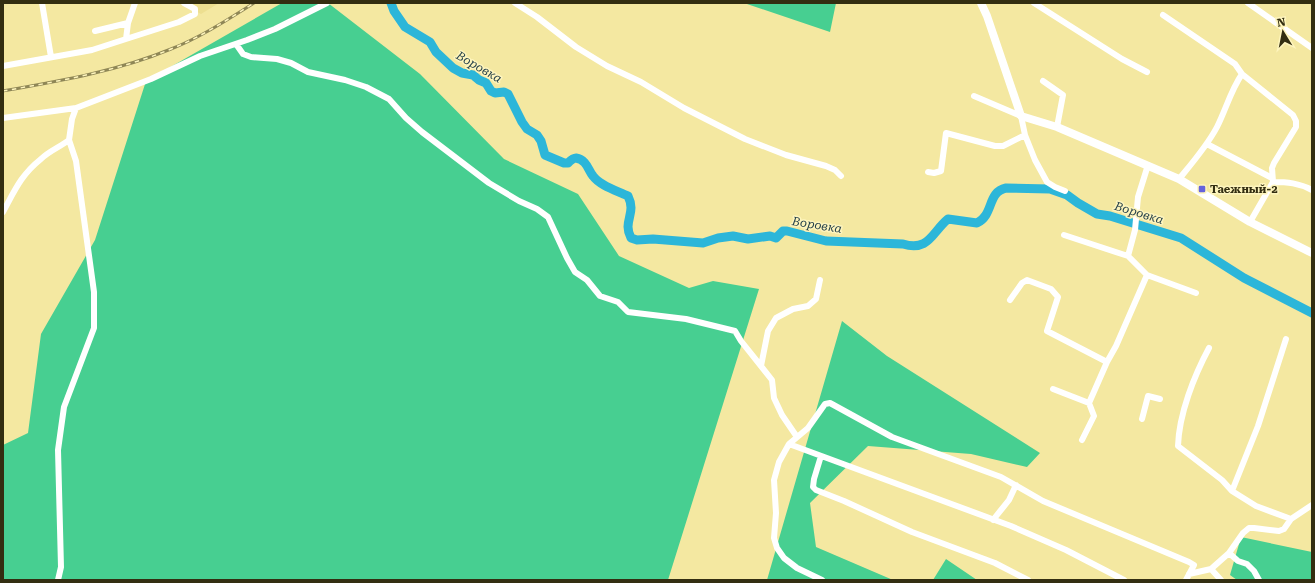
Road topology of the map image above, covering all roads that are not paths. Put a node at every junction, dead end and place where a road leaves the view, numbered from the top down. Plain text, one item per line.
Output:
1 (42, 3) edge
2 (135, 3) edge
3 (184, 3) edge
4 (327, 3) edge
5 (515, 3) edge
6 (981, 3) edge
7 (1034, 3) edge
8 (1248, 3) edge
9 (1163, 15) dead end
10 (128, 23) junction
11 (95, 31) dead end
12 (126, 39) junction
13 (236, 44) junction
14 (1312, 48) edge
15 (51, 57) junction
16 (3, 66) edge
17 (1147, 72) dead end
18 (1242, 74) junction
19 (1043, 81) dead end
20 (974, 96) dead end
21 (76, 108) junction
22 (1021, 116) junction
23 (3, 118) edge
24 (1057, 127) junction
25 (1025, 135) junction
26 (69, 140) junction
27 (1207, 144) junction
28 (1148, 166) junction
29 (928, 172) dead end
30 (842, 176) dead end
31 (1179, 179) junction
32 (1273, 180) junction
33 (1312, 190) edge
34 (1065, 191) dead end
35 (3, 212) edge
36 (1250, 222) junction
37 (1064, 235) dead end
38 (1312, 253) edge
39 (1128, 256) junction
40 (1147, 275) junction
41 (820, 280) dead end
42 (1196, 293) dead end
43 (1010, 300) dead end
44 (1286, 340) dead end
45 (1209, 348) dead end
46 (1107, 362) junction
47 (761, 366) junction
48 (1052, 389) dead end
49 (1160, 399) dead end
50 (1089, 403) junction
51 (1142, 419) dead end
52 (797, 437) junction
53 (1082, 440) dead end
54 (789, 444) junction
55 (821, 456) junction
56 (1016, 485) junction
57 (1232, 491) junction
58 (1312, 505) edge
59 (1291, 519) junction
60 (993, 520) junction
61 (1230, 553) junction
62 (1211, 569) junction
63 (1188, 577) edge
64 (58, 580) edge
65 (822, 580) edge
66 (1028, 580) edge
67 (1124, 580) edge
68 (1221, 580) edge
69 (1259, 580) edge

1 - 15 street
2 - 10 street
3 - 12 street
4 - 13 street
5 - 30 street
6 - 22 street
7 - 17 street
8 - 14 street
9 - 18 street
10 - 11 street
10 - 12 street
12 - 15 street
13 - 21 street
13 - 47 street
15 - 16 street
18 - 27 street
18 - 32 street
19 - 24 street
20 - 22 street
21 - 23 street
21 - 26 street
22 - 24 street
22 - 25 street
24 - 28 street
25 - 29 street
25 - 34 street
26 - 35 street
26 - 64 street
27 - 31 street
27 - 32 street
28 - 31 street
28 - 39 street
31 - 36 street
32 - 33 street
32 - 36 street
36 - 38 street
37 - 39 street
39 - 40 street
40 - 42 street
40 - 46 street
41 - 47 street
43 - 46 street
44 - 57 street
45 - 57 street
46 - 50 street
47 - 52 street
48 - 50 street
49 - 51 street
50 - 53 street
52 - 54 street
52 - 56 street
54 - 55 street
54 - 65 street
55 - 60 street
55 - 66 street
56 - 60 street
56 - 63 street
57 - 59 street
58 - 59 street
59 - 61 street
60 - 67 street
61 - 62 street
61 - 69 street
62 - 63 street
62 - 68 street

